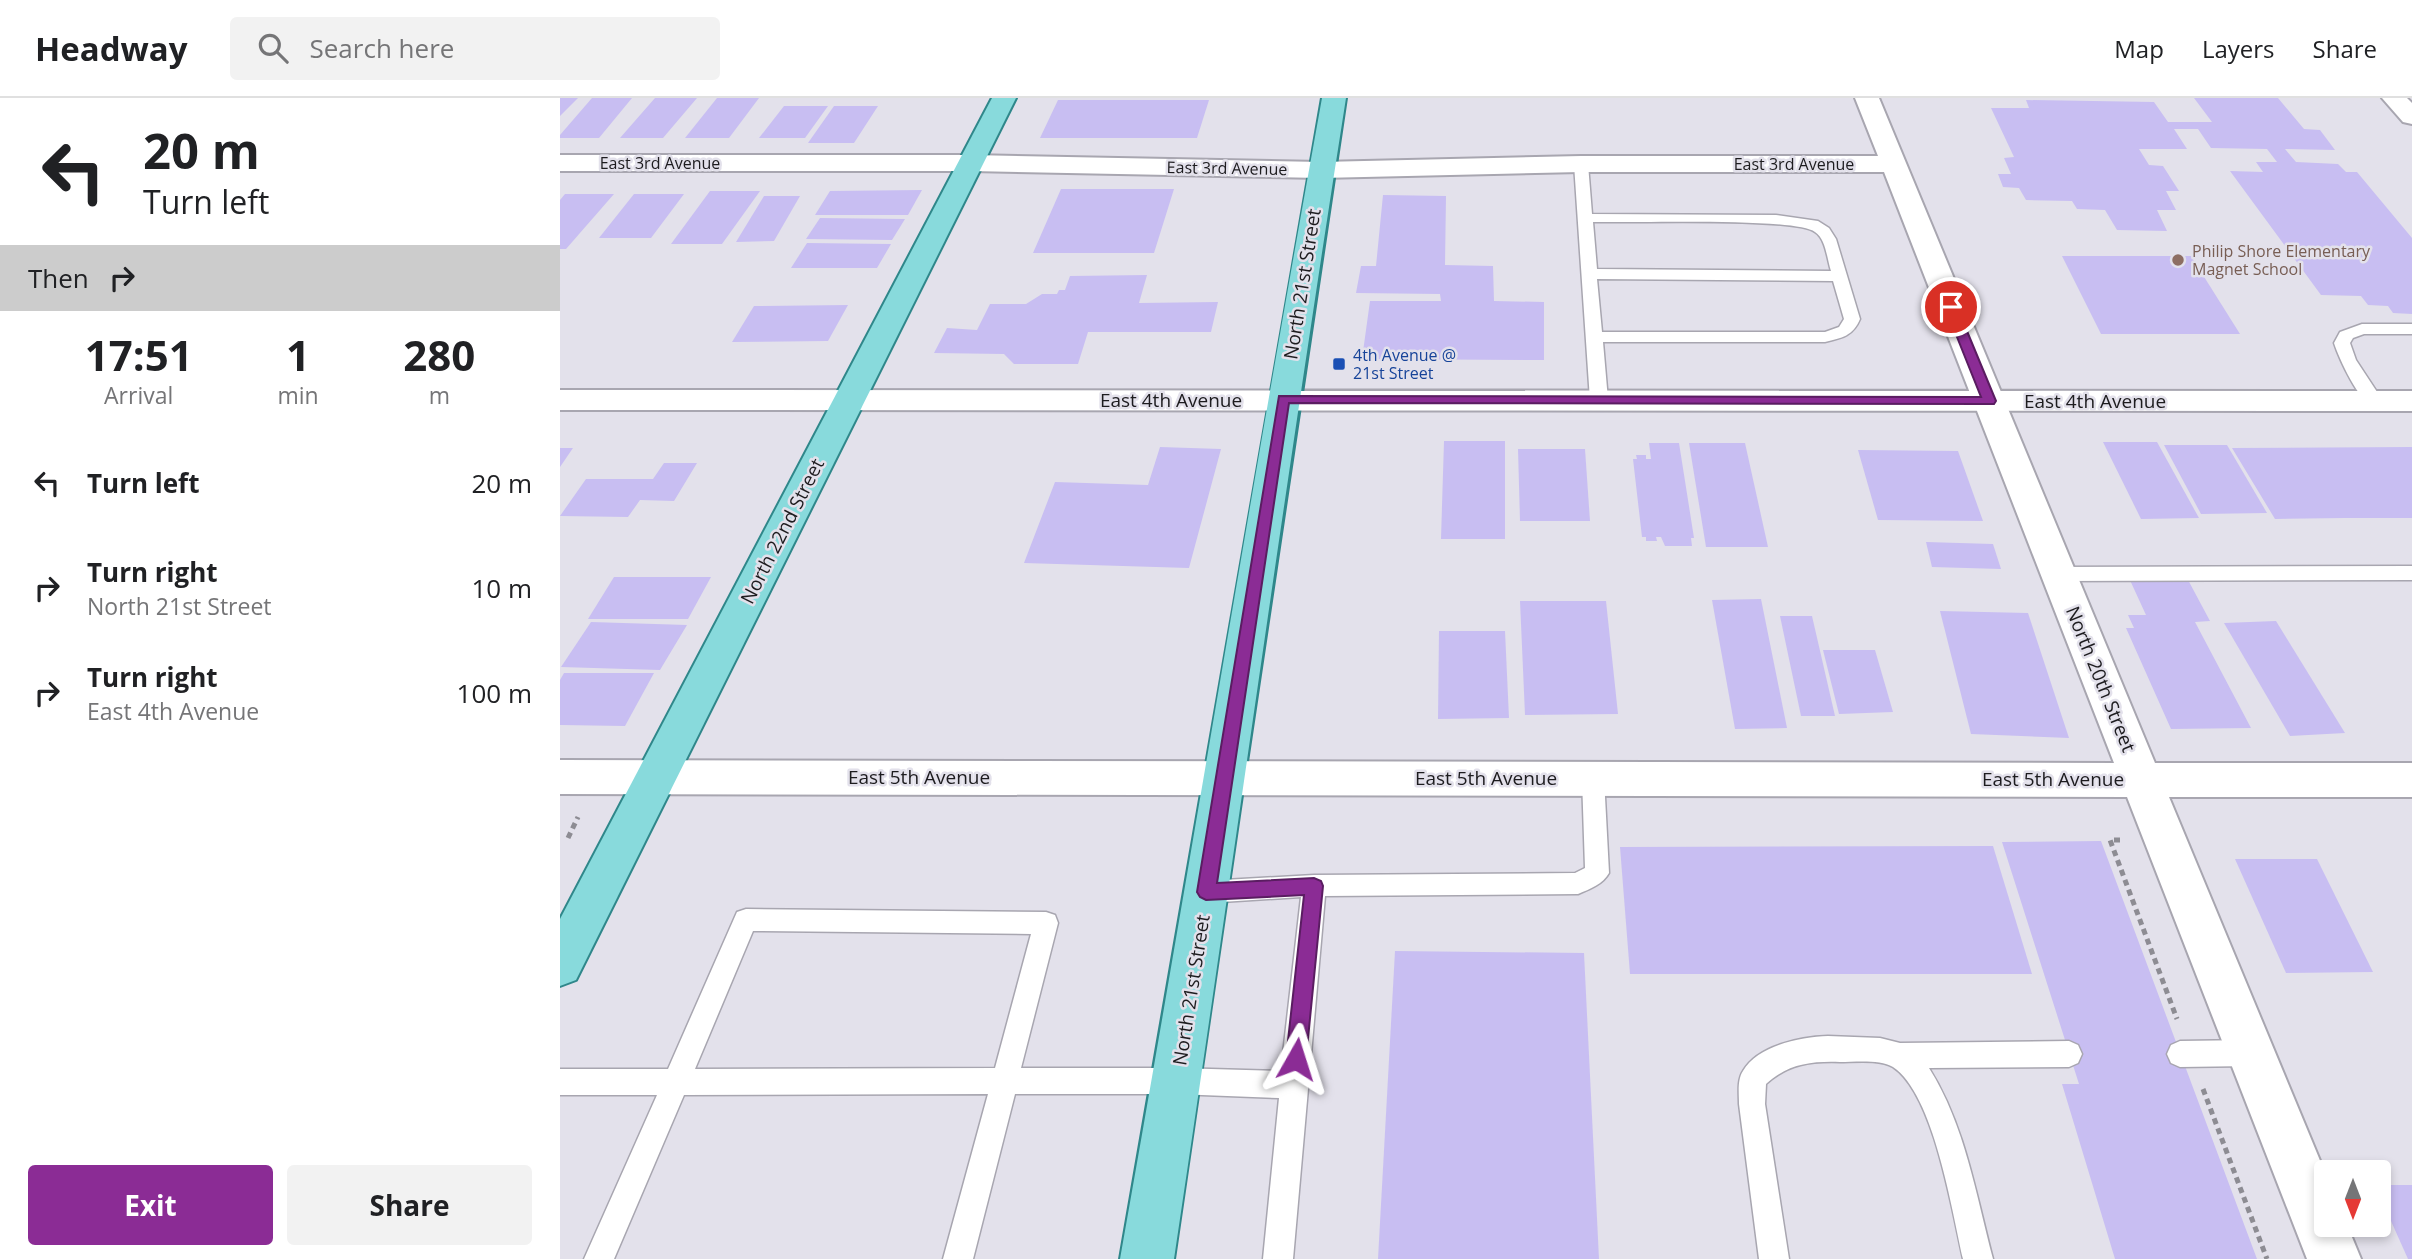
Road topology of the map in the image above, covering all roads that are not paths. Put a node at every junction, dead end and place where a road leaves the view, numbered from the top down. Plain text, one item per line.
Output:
1 (1004, 98) edge
2 (1334, 98) edge
3 (1867, 98) edge
4 (2394, 98) edge
5 (2412, 117) edge
6 (560, 163) edge
7 (971, 163) junction
8 (1581, 164) junction
9 (1894, 164) junction
10 (1321, 170) junction
11 (1585, 218) junction
12 (1590, 274) junction
13 (1839, 276) junction
14 (2412, 329) edge
15 (1595, 338) junction
16 (1283, 399) junction
17 (560, 400) edge
18 (1600, 400) junction
19 (1989, 401) junction
20 (2374, 401) junction
21 (2412, 401) edge
22 (848, 402) junction
23 (2412, 573) edge
24 (2059, 574) junction
25 (560, 777) edge
26 (657, 777) junction
27 (1226, 778) junction
28 (1593, 778) junction
29 (2141, 779) junction
30 (2412, 780) edge
31 (1314, 886) junction
32 (1206, 892) junction
33 (560, 965) edge
34 (2251, 1053) junction
35 (2069, 1054) dead end
36 (2180, 1054) dead end
37 (1900, 1056) junction
38 (1176, 1080) junction
39 (560, 1082) edge
40 (676, 1082) junction
41 (1005, 1082) junction
42 (1293, 1085) junction
43 (599, 1259) edge
44 (958, 1259) edge
45 (1147, 1259) edge
46 (1278, 1259) edge
47 (1774, 1259) edge
48 (1978, 1259) edge
49 (2334, 1259) edge

1 - 7 main road, North 22nd Street
2 - 10 main road, North 21st Street
3 - 9 street, North 20th Street
4 - 5 street
6 - 7 street, East 3rd Avenue
7 - 10 street, East 3rd Avenue
7 - 22 main road, North 22nd Street
8 - 9 street, East 3rd Avenue
8 - 10 street, East 3rd Avenue
8 - 11 lane
9 - 19 street, North 20th Street
10 - 16 main road, North 21st Street
11 - 12 lane
11 - 13 lane
12 - 13 lane
12 - 15 lane
13 - 15 lane
14 - 20 lane
15 - 18 lane
16 - 18 street, East 4th Avenue
16 - 22 street, East 4th Avenue
16 - 27 main road, North 21st Street
17 - 22 street, East 4th Avenue
18 - 19 street, East 4th Avenue
19 - 20 street, East 4th Avenue
19 - 24 street, North 20th Street
20 - 21 street, East 4th Avenue
22 - 26 main road, North 22nd Street
23 - 24 lane
24 - 29 street, North 20th Street
25 - 26 street, East 5th Avenue
26 - 27 street, East 5th Avenue
26 - 33 main road, North 22nd Street
27 - 28 street, East 5th Avenue
27 - 32 main road, North 21st Street
28 - 29 street, East 5th Avenue
28 - 31 lane
29 - 30 street, East 5th Avenue
29 - 34 street, North 20th Street
31 - 32 lane
31 - 42 lane
32 - 38 main road, North 21st Street
34 - 36 lane
34 - 49 street, North 20th Street
35 - 37 lane
37 - 47 lane
37 - 48 lane
38 - 41 lane
38 - 42 lane
38 - 45 main road, North 21st Street
39 - 40 lane
40 - 41 lane
40 - 41 lane
40 - 43 lane
41 - 44 lane
42 - 46 lane

